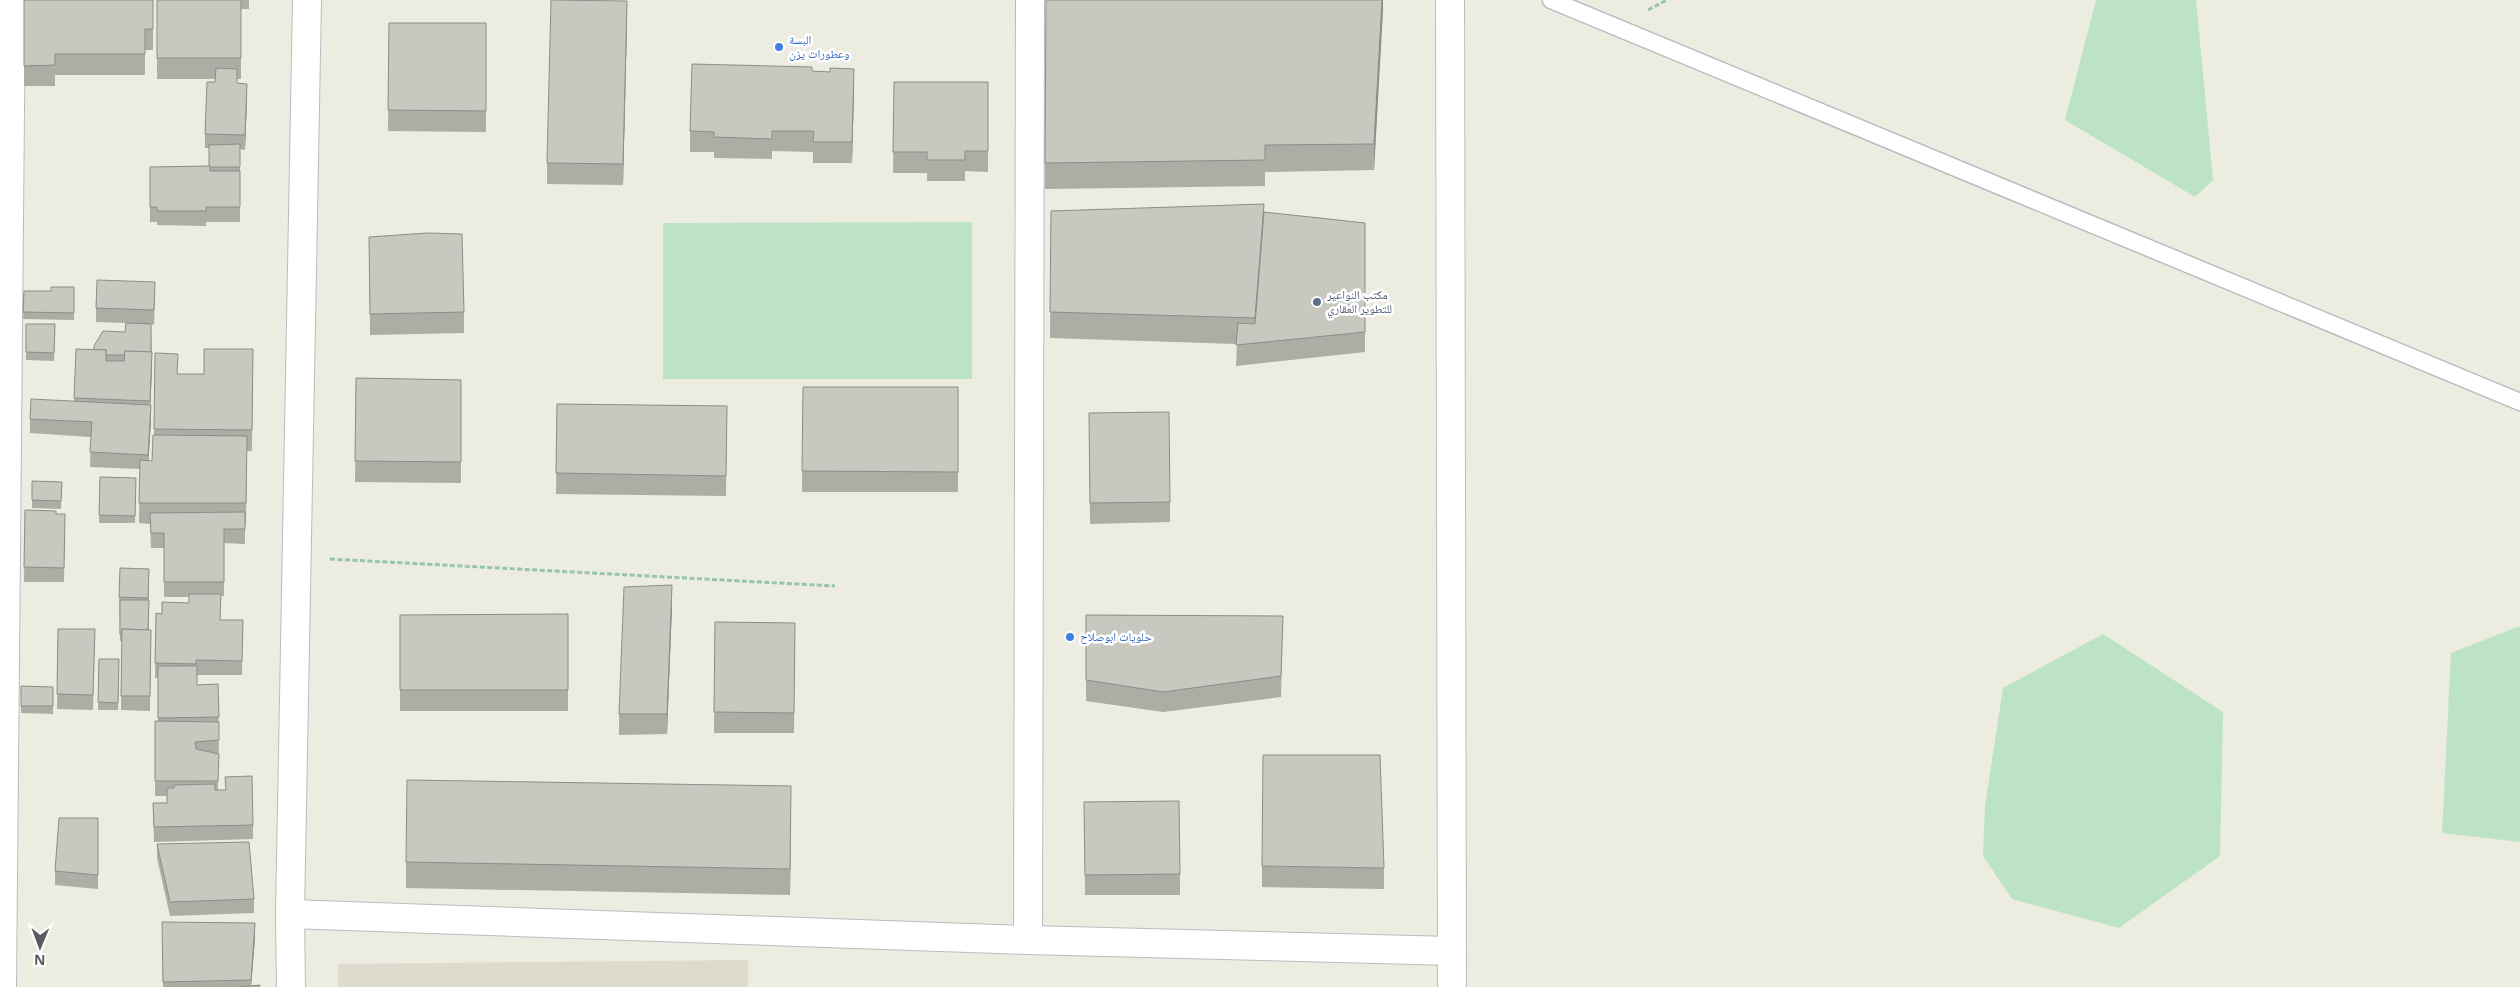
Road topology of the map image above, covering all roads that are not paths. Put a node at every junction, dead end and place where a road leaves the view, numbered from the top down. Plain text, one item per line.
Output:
1 (11, 0) edge
2 (307, 0) edge
3 (1030, 0) edge
4 (1450, 0) edge
5 (1551, 0) edge
6 (2520, 402) edge
7 (290, 914) junction
8 (1028, 940) junction
9 (1452, 951) junction
10 (2, 987) edge
11 (290, 987) edge
12 (1452, 987) edge

1 - 10 street
2 - 7 street
3 - 8 street
4 - 9 street
5 - 6 lane
7 - 8 street
7 - 11 street
8 - 9 street
9 - 12 street

